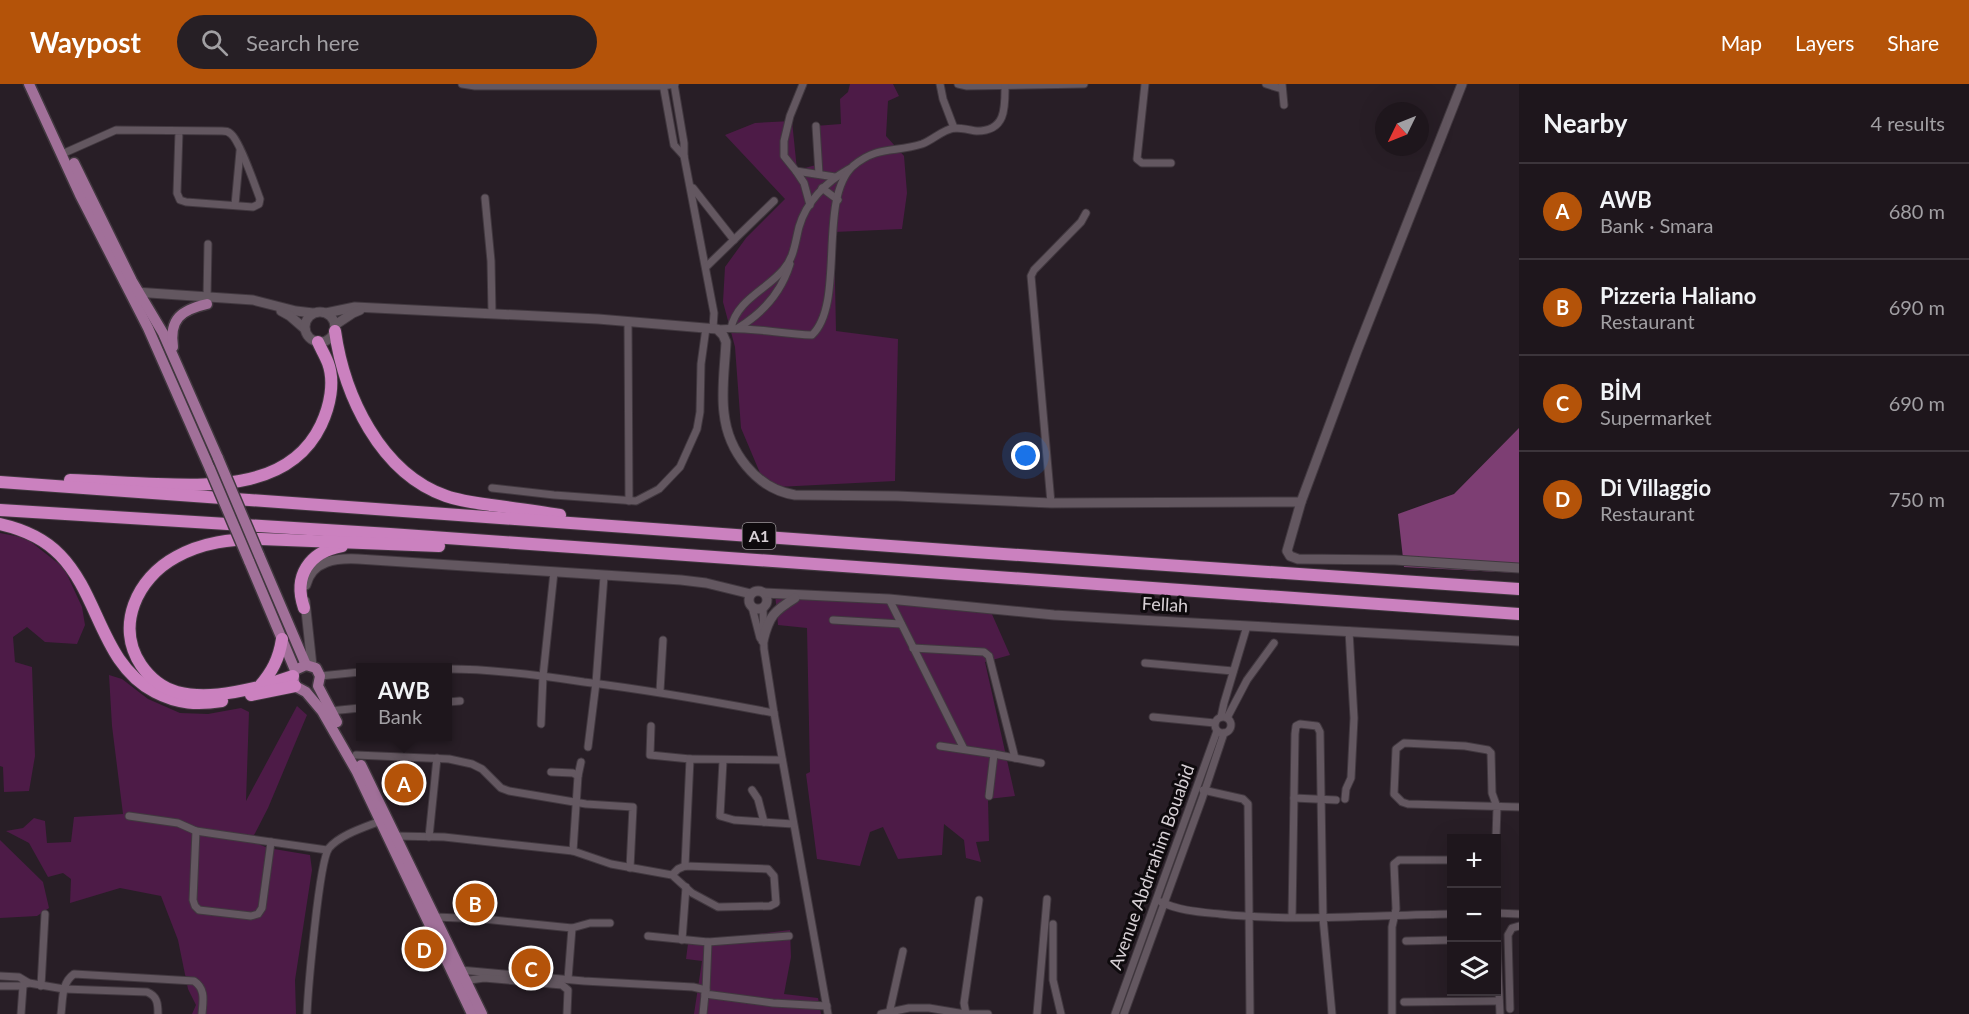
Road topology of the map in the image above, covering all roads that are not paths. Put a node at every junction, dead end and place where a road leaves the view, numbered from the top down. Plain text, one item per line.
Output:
1 (29, 84) edge
2 (37, 84) edge
3 (462, 84) edge
4 (675, 84) edge
5 (802, 84) edge
6 (940, 84) edge
7 (958, 84) edge
8 (1075, 84) edge
9 (1084, 84) edge
10 (1145, 84) edge
11 (1266, 84) edge
12 (1462, 84) edge
13 (663, 85) edge
14 (1005, 85) edge
15 (1282, 86) edge
16 (1284, 105) dead end
17 (816, 126) dead end
18 (954, 128) junction
19 (179, 131) junction
20 (240, 149) junction
21 (65, 153) junction
22 (684, 156) junction
23 (1171, 163) dead end
24 (854, 166) junction
25 (796, 171) junction
26 (819, 174) junction
27 (835, 177) junction
28 (691, 185) junction
29 (822, 188) junction
30 (484, 198) dead end
31 (838, 200) junction
32 (774, 201) dead end
33 (235, 205) junction
34 (810, 205) junction
35 (1086, 213) dead end
36 (734, 240) junction
37 (208, 244) dead end
38 (791, 259) junction
39 (706, 267) junction
40 (135, 295) junction
41 (207, 301) junction
42 (368, 308) junction
43 (326, 313) junction
44 (492, 313) junction
45 (314, 314) junction
46 (628, 322) junction
47 (335, 328) junction
48 (712, 328) junction
49 (735, 328) junction
50 (305, 329) junction
51 (318, 342) junction
52 (174, 356) junction
53 (0, 476) edge
54 (0, 482) edge
55 (492, 488) dead end
56 (629, 501) junction
57 (1301, 502) junction
58 (1051, 503) junction
59 (0, 510) edge
60 (0, 524) edge
61 (662, 529) junction
62 (463, 541) junction
63 (364, 542) junction
64 (254, 558) junction
65 (1519, 568) edge
66 (554, 572) junction
67 (603, 576) junction
68 (1519, 589) edge
69 (764, 592) junction
70 (751, 594) junction
71 (809, 595) junction
72 (795, 598) junction
73 (889, 599) junction
74 (765, 605) junction
75 (752, 607) junction
76 (304, 608) junction
77 (1519, 614) edge
78 (833, 620) dead end
79 (901, 624) junction
80 (1247, 626) junction
81 (1350, 631) junction
82 (282, 639) junction
83 (663, 640) dead end
84 (1519, 641) edge
85 (1274, 643) dead end
86 (763, 645) junction
87 (913, 648) junction
88 (1145, 663) dead end
89 (309, 665) junction
90 (452, 669) edge
91 (1233, 671) junction
92 (356, 673) edge
93 (543, 676) junction
94 (298, 681) junction
95 (319, 681) junction
96 (596, 683) junction
97 (259, 687) junction
98 (660, 692) junction
99 (460, 701) dead end
100 (452, 702) edge
101 (356, 708) edge
102 (330, 711) junction
103 (774, 713) junction
104 (1153, 717) dead end
105 (1224, 717) junction
106 (541, 724) dead end
107 (651, 726) dead end
108 (1219, 729) junction
109 (940, 746) dead end
110 (588, 747) dead end
111 (964, 749) junction
112 (994, 754) junction
113 (356, 755) junction
114 (1015, 758) junction
115 (437, 759) junction
116 (690, 759) junction
117 (723, 760) junction
118 (782, 760) junction
119 (581, 762) dead end
120 (1041, 763) dead end
121 (551, 772) dead end
122 (578, 776) junction
123 (1197, 789) junction
124 (752, 790) dead end
125 (1205, 791) junction
126 (989, 796) dead end
127 (1294, 798) junction
128 (1320, 799) junction
129 (1345, 799) dead end
130 (1336, 800) dead end
131 (576, 801) junction
132 (1497, 807) junction
133 (1519, 807) edge
134 (129, 816) dead end
135 (384, 820) junction
136 (764, 822) junction
137 (793, 824) junction
138 (196, 831) junction
139 (1496, 834) edge
140 (392, 836) junction
141 (429, 837) junction
142 (271, 842) junction
143 (327, 850) junction
144 (573, 851) junction
145 (1171, 855) junction
146 (1180, 858) junction
147 (1447, 860) edge
148 (685, 867) junction
149 (630, 868) junction
150 (672, 875) junction
151 (689, 890) junction
152 (1047, 899) dead end
153 (979, 900) dead end
154 (1160, 902) junction
155 (1501, 913) edge
156 (45, 914) dead end
157 (1447, 914) edge
158 (1519, 914) edge
159 (1394, 915) junction
160 (435, 917) junction
161 (1250, 917) junction
162 (1293, 917) junction
163 (1323, 918) junction
164 (610, 923) dead end
165 (1053, 924) dead end
166 (1519, 926) edge
167 (572, 928) junction
168 (648, 936) dead end
169 (789, 936) dead end
170 (682, 940) junction
171 (1447, 940) edge
172 (1406, 941) dead end
173 (708, 942) junction
174 (1497, 942) edge
175 (903, 951) dead end
176 (459, 975) junction
177 (0, 976) edge
178 (568, 979) junction
179 (26, 984) junction
180 (0, 986) edge
181 (41, 986) junction
182 (64, 989) junction
183 (705, 992) junction
184 (1500, 1001) junction
185 (1404, 1002) dead end
186 (1510, 1009) dead end
187 (827, 1010) edge
188 (889, 1013) edge
189 (21, 1014) edge
190 (61, 1014) edge
191 (158, 1014) edge
192 (202, 1014) edge
193 (307, 1014) edge
194 (472, 1014) edge
195 (482, 1014) edge
196 (567, 1014) edge
197 (703, 1014) edge
198 (881, 1014) edge
199 (966, 1014) edge
200 (988, 1014) edge
201 (1037, 1014) edge
202 (1061, 1014) edge
203 (1115, 1014) edge
204 (1124, 1014) edge
205 (1250, 1014) edge
206 (1332, 1014) edge
207 (1392, 1014) edge
208 (1500, 1014) edge

1 - 21 main road
2 - 21 main road
3 - 13 street
4 - 13 street
4 - 22 street
5 - 25 street
6 - 18 street
7 - 14 street
8 - 9 street
8 - 14 street
10 - 23 street
11 - 15 street
12 - 57 street
13 - 22 street
14 - 18 street
15 - 16 street
17 - 26 street
18 - 24 street
19 - 20 street
19 - 21 street
19 - 33 street
20 - 33 street
20 - 33 street
21 - 40 main road
22 - 28 street
24 - 27 street
24 - 31 street
25 - 26 street
25 - 34 street
26 - 27 street
27 - 29 street
28 - 36 street
28 - 39 street
29 - 31 street
29 - 34 street
30 - 44 street
31 - 49 street
32 - 36 street
34 - 38 street
35 - 58 street
36 - 39 street
37 - 41 street
38 - 49 street
38 - 49 street
39 - 48 street
40 - 41 street
40 - 52 main road
40 - 64 main road, bridge
41 - 45 street
41 - 50 street
41 - 52 main road
42 - 43 street
42 - 44 street
42 - 47 street
43 - 45 street
43 - 47 street
44 - 46 street
45 - 50 street
46 - 48 street
46 - 56 street
47 - 51 street
47 - 61 highway
48 - 49 street
48 - 56 street
48 - 58 street
50 - 51 street
51 - 53 highway
52 - 64 main road, bridge
54 - 61 highway, A1
55 - 56 street
57 - 58 street
57 - 65 street
59 - 62 highway, A1
60 - 94 highway
61 - 68 highway, A1
62 - 63 highway
62 - 77 highway, A1
63 - 76 highway
63 - 97 highway
64 - 82 main road
64 - 89 main road
66 - 67 street
66 - 76 street
66 - 93 street
67 - 70 street
67 - 96 street
69 - 70 street, Fellah
69 - 71 street, Fellah
69 - 74 street
70 - 75 street
71 - 72 street, Fellah
71 - 73 street, Fellah
72 - 74 street, Fellah
72 - 86 street
73 - 79 street
73 - 80 street, Fellah
74 - 75 street, Fellah
74 - 86 street
75 - 86 street
76 - 89 street
78 - 79 street
79 - 87 street
80 - 81 street, Fellah
80 - 91 street
81 - 84 street, Fellah
81 - 129 street
82 - 94 main road
82 - 97 highway
83 - 98 street
85 - 105 street
86 - 103 street
87 - 111 street
87 - 114 street
88 - 91 street
89 - 94 main road
89 - 95 main road
90 - 93 street
91 - 105 street
92 - 95 street
93 - 96 street
93 - 106 street
94 - 95 main road
94 - 97 highway
94 - 135 main road
95 - 102 main road
96 - 98 street
96 - 110 street
98 - 103 street
99 - 100 street
101 - 102 street
102 - 113 main road
103 - 118 street
104 - 108 street
105 - 108 street
105 - 108 street
107 - 116 street
108 - 123 street, Avenue Abdrrahim Bouabid
108 - 125 street, Avenue Abdrrahim Bouabid
109 - 111 street
111 - 112 street
112 - 114 street
112 - 126 street
113 - 115 street
113 - 135 main road
114 - 120 street
115 - 131 street
115 - 141 street
116 - 117 street
116 - 148 street
117 - 118 street
117 - 136 street
118 - 137 street
119 - 122 street
121 - 122 street
122 - 131 street
123 - 125 street
123 - 145 street, Avenue Abdrrahim Bouabid
124 - 136 street
125 - 146 street, Avenue Abdrrahim Bouabid
125 - 161 street
127 - 128 street
127 - 128 street
127 - 162 street
128 - 130 street
128 - 163 street
131 - 144 street
131 - 149 street
132 - 132 street
132 - 133 street
132 - 139 street
134 - 138 street
135 - 140 main road
135 - 143 street
136 - 137 street
137 - 187 street
138 - 142 street
138 - 142 street
140 - 141 street
140 - 160 main road
140 - 176 main road
141 - 144 street
142 - 143 street
143 - 193 street
144 - 149 street
145 - 146 street
145 - 154 street, Avenue Abdrrahim Bouabid
146 - 154 street, Avenue Abdrrahim Bouabid
147 - 159 street
148 - 150 street
148 - 151 street
149 - 150 street
150 - 151 street
151 - 170 street
152 - 201 street
153 - 199 street
154 - 161 street
154 - 203 street, Avenue Abdrrahim Bouabid
154 - 204 street, Avenue Abdrrahim Bouabid
155 - 158 street
156 - 181 street
157 - 159 street
159 - 163 street
159 - 207 street
160 - 167 street
160 - 176 main road
161 - 162 street
161 - 205 street
162 - 163 street
163 - 206 street
164 - 167 street
165 - 202 street
166 - 186 street
167 - 178 street
168 - 170 street
169 - 173 street
170 - 173 street
171 - 172 street
173 - 183 street
174 - 184 street
175 - 188 street
176 - 178 street
176 - 194 main road
176 - 195 main road
176 - 196 street
177 - 179 street
178 - 183 street
179 - 180 street
179 - 181 street
179 - 189 street
181 - 182 street
182 - 190 street
182 - 191 street
182 - 192 street
183 - 187 street
183 - 197 street
184 - 185 street
184 - 208 street
188 - 198 street
188 - 199 street
199 - 200 street

